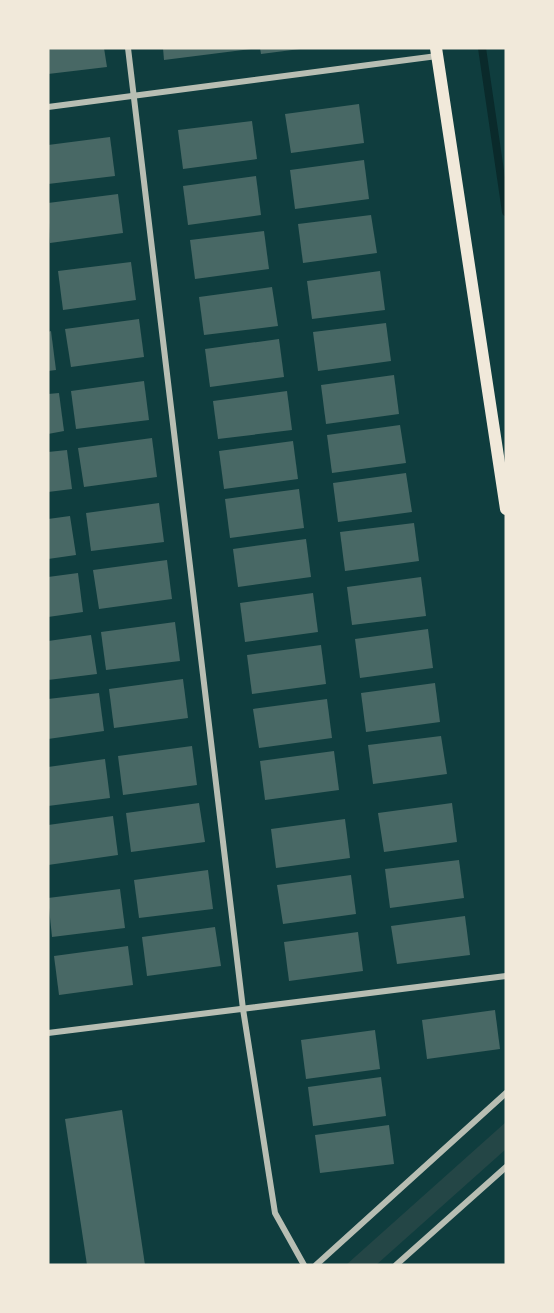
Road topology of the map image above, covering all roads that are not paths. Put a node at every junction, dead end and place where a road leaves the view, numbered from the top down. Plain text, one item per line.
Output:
1 (128, 48) edge
2 (437, 52) edge
3 (134, 96) junction
4 (48, 107) edge
5 (506, 509) edge
6 (506, 976) edge
7 (243, 1009) junction
8 (48, 1033) edge
9 (506, 1093) edge
10 (506, 1167) edge
11 (304, 1265) edge
12 (316, 1265) edge
13 (396, 1265) edge

1 - 3 street
2 - 3 street
2 - 5 main road
3 - 4 street
3 - 7 street
6 - 7 street
7 - 8 street
7 - 11 street
9 - 12 street
10 - 13 street

